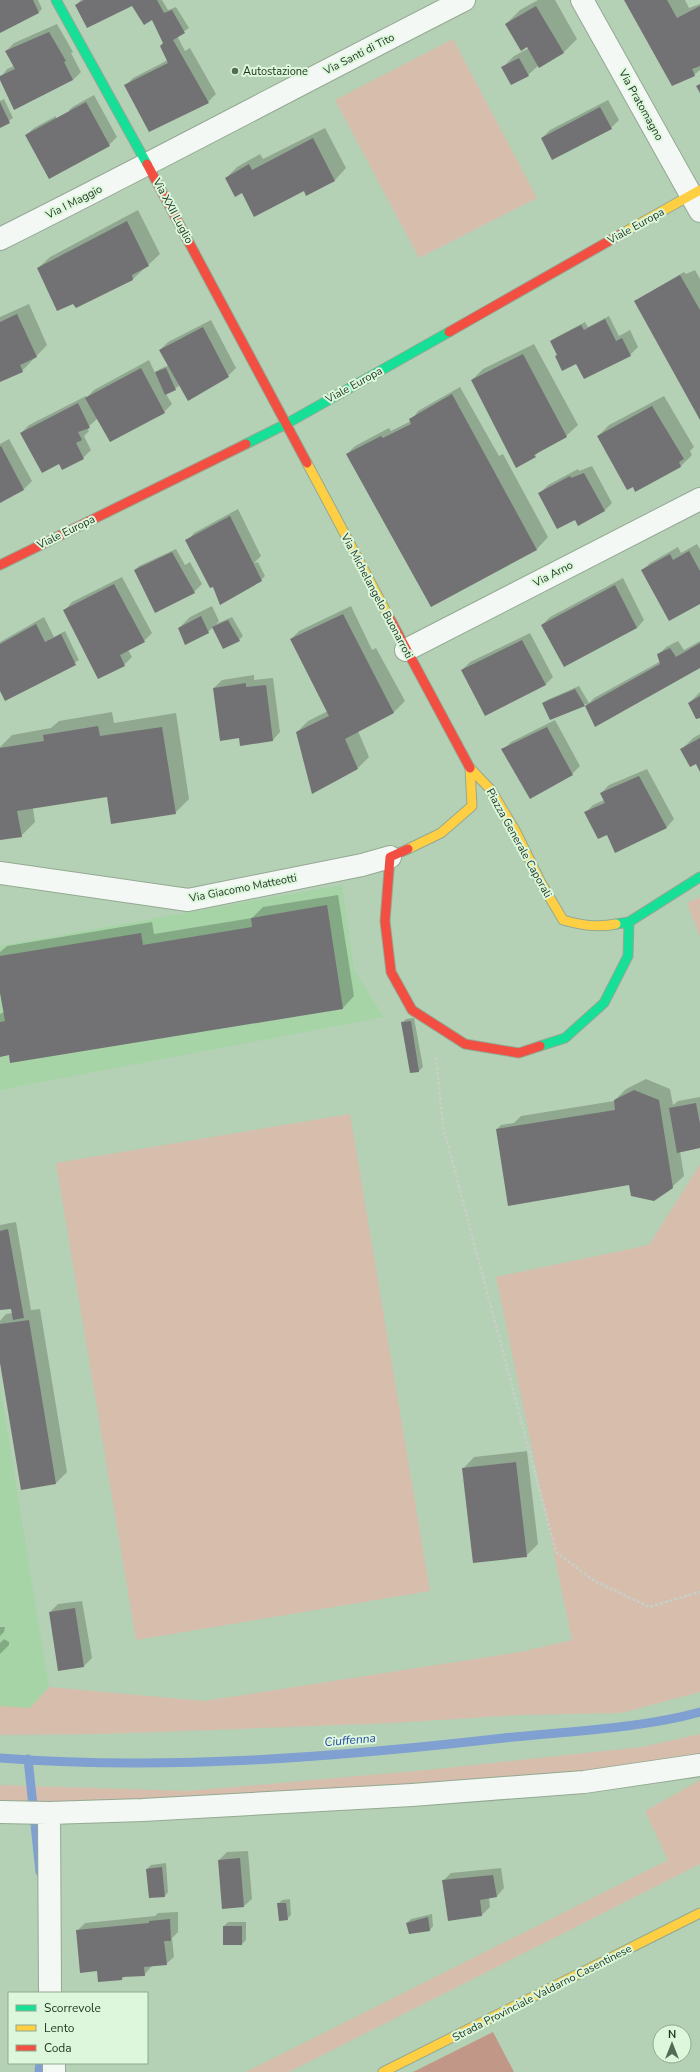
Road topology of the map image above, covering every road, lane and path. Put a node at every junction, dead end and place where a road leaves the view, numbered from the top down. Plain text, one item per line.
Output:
1 (56, 0) edge
2 (464, 0) edge
3 (582, 0) edge
4 (148, 165) junction
5 (697, 199) edge
6 (0, 239) edge
7 (286, 424) junction
8 (700, 499) edge
9 (0, 565) edge
10 (406, 650) junction
11 (470, 768) junction
12 (390, 857) junction
13 (0, 873) edge
14 (700, 877) edge
15 (629, 922) junction
16 (433, 1023) junction
17 (700, 1592) edge
18 (700, 1765) edge
19 (0, 1812) edge
20 (49, 1813) junction
21 (700, 1913) edge
22 (50, 1992) edge
23 (383, 2072) edge

1 - 4 street, Via XXII Luglio
2 - 4 street, Via Santi di Tito
3 - 5 street, Via Pratomagno
4 - 6 street, Via I Maggio
4 - 7 street, Via XXII Luglio
5 - 7 street, Viale Europa
7 - 9 street, Viale Europa
7 - 10 street, Via Michelangelo Buonarroti
8 - 10 street, Via Arno
10 - 11 street, Via Michelangelo Buonarroti
11 - 12 street, Piazza Generale Caporali
11 - 15 street, Piazza Generale Caporali
12 - 13 street, Via Giacomo Matteotti
12 - 16 street
14 - 15 street
15 - 16 street
16 - 17 path
18 - 20 street
19 - 20 street
20 - 22 street
21 - 23 street, Strada Provinciale Valdarno Casentinese

